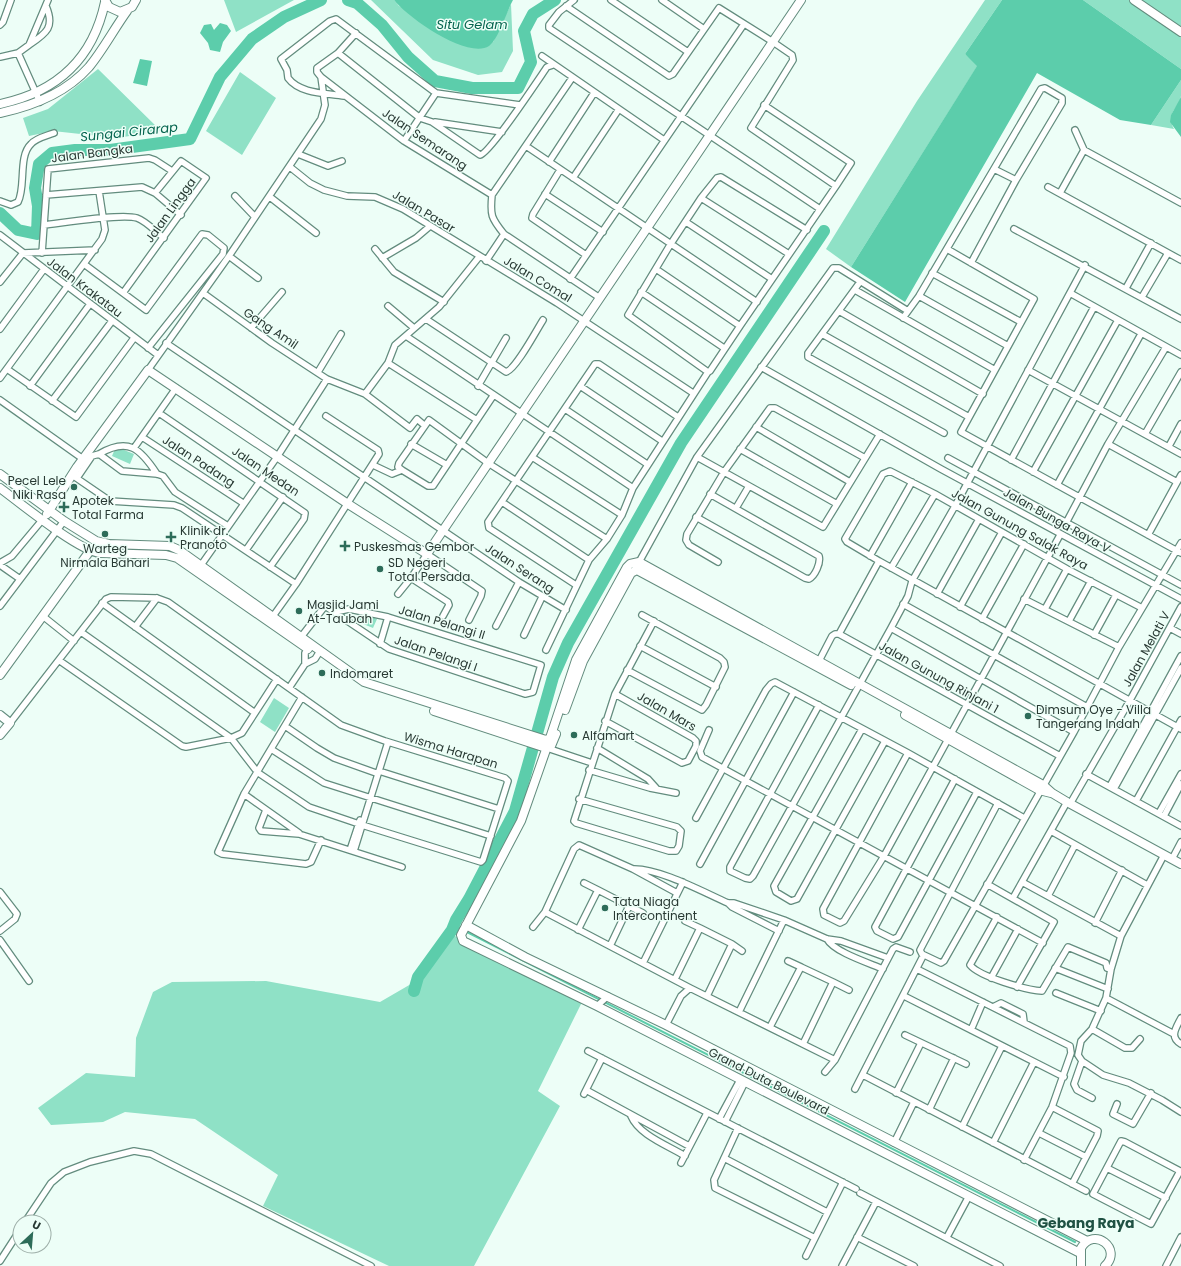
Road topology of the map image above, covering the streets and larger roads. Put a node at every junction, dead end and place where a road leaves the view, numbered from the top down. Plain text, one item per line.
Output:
1 (136, 0) edge
2 (574, 0) edge
3 (611, 0) edge
4 (662, 0) edge
5 (1134, 0) edge
6 (9, 1) edge
7 (105, 1) edge
8 (799, 1) edge
9 (47, 3) edge
10 (566, 6) junction
11 (127, 11) junction
12 (744, 24) junction
13 (0, 25) edge
14 (704, 29) junction
15 (1181, 32) edge
16 (356, 33) junction
17 (773, 42) junction
18 (29, 45) junction
19 (688, 52) junction
20 (338, 53) junction
21 (18, 54) junction
22 (542, 56) dead end
23 (0, 57) edge
24 (553, 65) junction
25 (321, 77) junction
26 (572, 78) junction
27 (324, 92) junction
28 (35, 93) junction
29 (436, 93) junction
30 (594, 93) junction
31 (344, 96) junction
32 (40, 102) junction
33 (0, 104) edge
34 (520, 104) junction
35 (764, 105) junction
36 (618, 109) junction
37 (0, 113) edge
38 (682, 117) junction
39 (420, 118) junction
40 (432, 122) junction
41 (1075, 130) dead end
42 (502, 132) junction
43 (54, 133) dead end
44 (710, 136) junction
45 (664, 140) junction
46 (404, 141) junction
47 (526, 146) junction
48 (1084, 150) junction
49 (298, 154) junction
50 (342, 161) dead end
51 (549, 162) junction
52 (290, 167) junction
53 (994, 169) junction
54 (560, 170) junction
55 (172, 171) junction
56 (572, 178) junction
57 (1016, 180) junction
58 (836, 186) junction
59 (1048, 187) dead end
60 (99, 190) junction
61 (155, 193) junction
62 (1060, 193) junction
63 (545, 194) junction
64 (492, 195) junction
65 (46, 196) junction
66 (235, 196) dead end
67 (270, 197) junction
68 (702, 198) junction
69 (0, 201) edge
70 (1181, 203) edge
71 (617, 208) junction
72 (820, 209) junction
73 (181, 215) junction
74 (255, 217) junction
75 (103, 218) junction
76 (686, 222) junction
77 (44, 225) junction
78 (429, 227) junction
79 (647, 229) junction
80 (1014, 229) dead end
81 (806, 230) junction
82 (603, 232) junction
83 (316, 233) dead end
84 (0, 234) edge
85 (504, 234) junction
86 (164, 238) junction
87 (1151, 243) junction
88 (670, 245) junction
89 (375, 249) dead end
90 (947, 249) junction
91 (95, 250) junction
92 (23, 253) junction
93 (42, 253) junction
94 (1168, 253) junction
95 (789, 254) junction
96 (586, 255) junction
97 (229, 256) junction
98 (479, 257) junction
99 (382, 258) junction
100 (1181, 260) edge
101 (486, 261) junction
102 (971, 263) junction
103 (84, 264) junction
104 (1085, 266) junction
105 (44, 269) junction
106 (656, 269) junction
107 (932, 273) junction
108 (258, 278) dead end
109 (570, 279) junction
110 (772, 279) junction
111 (0, 282) edge
112 (860, 282) junction
113 (67, 287) junction
114 (1126, 288) junction
115 (855, 290) junction
116 (282, 292) dead end
117 (641, 292) junction
118 (123, 293) junction
119 (203, 293) junction
120 (1070, 293) junction
121 (919, 296) junction
122 (1142, 297) junction
123 (600, 298) junction
124 (444, 302) junction
125 (757, 302) junction
126 (90, 304) junction
127 (388, 306) dead end
128 (1094, 307) junction
129 (839, 311) junction
130 (908, 311) junction
131 (903, 318) junction
132 (426, 319) junction
133 (1181, 319) edge
134 (543, 320) dead end
135 (1118, 320) junction
136 (112, 321) junction
137 (584, 321) junction
138 (1021, 322) junction
139 (740, 326) junction
140 (251, 328) junction
141 (414, 328) junction
142 (0, 329) edge
143 (341, 334) dead end
144 (822, 334) junction
145 (1141, 334) junction
146 (406, 336) junction
147 (134, 338) junction
148 (506, 338) dead end
149 (166, 343) junction
150 (1008, 346) junction
151 (1166, 347) junction
152 (148, 348) junction
153 (724, 348) junction
154 (158, 355) junction
155 (1181, 355) edge
156 (492, 362) junction
157 (388, 363) junction
158 (761, 367) junction
159 (7, 369) junction
160 (148, 370) junction
161 (995, 370) junction
162 (1028, 370) junction
163 (318, 372) junction
164 (708, 372) junction
165 (1181, 372) edge
166 (0, 378) edge
167 (327, 379) junction
168 (1052, 383) junction
169 (30, 386) junction
170 (478, 386) junction
171 (580, 386) junction
172 (176, 388) junction
173 (693, 393) junction
174 (365, 394) junction
175 (983, 394) junction
176 (493, 396) junction
177 (1076, 396) junction
178 (0, 400) edge
179 (52, 401) junction
180 (565, 409) junction
181 (1099, 409) junction
182 (159, 413) junction
183 (521, 415) junction
184 (326, 416) dead end
185 (678, 417) junction
186 (969, 417) junction
187 (477, 420) junction
188 (1122, 422) junction
189 (1181, 424) edge
190 (424, 425) junction
191 (756, 427) junction
192 (295, 431) junction
193 (549, 432) junction
194 (944, 433) dead end
195 (880, 434) junction
196 (1145, 434) junction
197 (142, 436) junction
198 (662, 441) junction
199 (411, 444) junction
200 (461, 444) junction
201 (1108, 444) junction
202 (987, 446) junction
203 (1169, 446) junction
204 (134, 448) junction
205 (740, 449) junction
206 (99, 454) junction
207 (1181, 454) edge
208 (278, 457) junction
209 (532, 457) junction
210 (696, 457) junction
211 (865, 458) junction
212 (948, 458) dead end
213 (83, 459) junction
214 (1011, 460) junction
215 (488, 464) junction
216 (648, 464) junction
217 (372, 465) junction
218 (447, 465) junction
219 (402, 470) junction
220 (973, 471) junction
221 (724, 472) junction
222 (1033, 472) junction
223 (0, 474) edge
224 (157, 474) junction
225 (1181, 475) edge
226 (75, 476) junction
227 (364, 477) junction
228 (260, 481) junction
229 (516, 481) junction
230 (850, 482) junction
231 (912, 482) junction
232 (967, 482) junction
233 (1177, 482) junction
234 (1057, 485) junction
235 (749, 486) junction
236 (0, 488) edge
237 (633, 488) junction
238 (710, 494) junction
239 (935, 494) junction
240 (283, 497) junction
241 (1080, 498) junction
242 (187, 500) junction
243 (502, 502) junction
244 (243, 504) junction
245 (348, 504) junction
246 (837, 504) junction
247 (956, 506) junction
248 (182, 508) junction
249 (736, 508) junction
250 (50, 510) junction
251 (622, 515) junction
252 (696, 517) junction
253 (43, 519) junction
254 (979, 519) junction
255 (64, 521) junction
256 (1066, 523) junction
257 (228, 526) junction
258 (57, 530) junction
259 (443, 531) junction
260 (1002, 532) junction
261 (223, 534) junction
262 (1060, 534) junction
263 (1148, 535) junction
264 (607, 539) junction
265 (96, 541) junction
266 (1181, 543) edge
267 (1024, 544) junction
268 (246, 550) junction
269 (90, 551) junction
270 (1179, 552) edge
271 (427, 554) junction
272 (870, 556) junction
273 (1047, 557) junction
274 (589, 560) junction
275 (879, 561) junction
276 (639, 562) junction
277 (718, 562) dead end
278 (0, 564) edge
279 (270, 567) junction
280 (198, 568) junction
281 (891, 568) junction
282 (1067, 569) junction
283 (635, 570) junction
284 (1161, 574) junction
285 (411, 578) junction
286 (20, 579) junction
287 (912, 580) junction
288 (1091, 581) junction
289 (519, 582) junction
290 (296, 584) junction
291 (576, 585) junction
292 (1154, 585) junction
293 (1181, 585) edge
294 (398, 594) dead end
295 (937, 594) junction
296 (1116, 595) junction
297 (542, 597) junction
298 (157, 598) junction
299 (1024, 599) junction
300 (1181, 599) edge
301 (102, 603) junction
302 (903, 604) junction
303 (0, 606) edge
304 (1181, 607) edge
305 (960, 608) junction
306 (1142, 608) junction
307 (1045, 609) junction
308 (566, 610) junction
309 (334, 612) junction
310 (642, 615) dead end
311 (443, 616) dead end
312 (44, 617) junction
313 (388, 617) junction
314 (270, 619) junction
315 (982, 619) junction
316 (469, 620) dead end
317 (654, 621) junction
318 (1069, 621) junction
319 (496, 626) dead end
320 (135, 627) junction
321 (891, 628) junction
322 (1170, 628) junction
323 (81, 632) junction
324 (1006, 632) junction
325 (839, 634) junction
326 (1181, 634) edge
327 (524, 635) dead end
328 (1094, 635) junction
329 (301, 637) junction
330 (74, 641) junction
331 (380, 644) junction
332 (640, 646) junction
333 (310, 647) junction
334 (1119, 647) junction
335 (546, 650) dead end
336 (318, 653) junction
337 (994, 654) junction
338 (875, 655) junction
339 (1181, 656) edge
340 (60, 661) junction
341 (819, 661) junction
342 (305, 664) junction
343 (1179, 668) edge
344 (627, 670) junction
345 (0, 675) edge
346 (277, 679) junction
347 (981, 679) junction
348 (1099, 684) junction
349 (859, 686) junction
350 (289, 688) junction
351 (716, 688) junction
352 (794, 692) junction
353 (528, 694) joint
354 (615, 694) junction
355 (302, 697) junction
356 (1129, 702) junction
357 (819, 705) junction
358 (968, 706) junction
359 (1087, 707) junction
360 (255, 713) junction
361 (1153, 714) junction
362 (0, 715) edge
363 (841, 718) junction
364 (1181, 720) edge
365 (606, 721) junction
366 (10, 723) junction
367 (285, 726) junction
368 (1179, 728) edge
369 (862, 729) junction
370 (709, 730) dead end
371 (1074, 732) junction
372 (0, 736) edge
373 (949, 737) junction
374 (231, 738) junction
375 (885, 741) junction
376 (387, 742) junction
377 (547, 744) junction
378 (597, 748) junction
379 (271, 749) junction
380 (908, 753) junction
381 (1060, 756) junction
382 (592, 763) junction
383 (932, 767) junction
384 (724, 768) junction
385 (589, 770) junction
386 (256, 771) junction
387 (377, 772) junction
388 (1086, 774) junction
389 (1181, 774) edge
390 (746, 780) junction
391 (955, 780) junction
392 (1179, 784) edge
393 (1041, 787) junction
394 (1112, 788) junction
395 (657, 789) junction
396 (977, 792) junction
397 (676, 793) dead end
398 (770, 793) junction
399 (244, 794) junction
400 (369, 798) junction
401 (579, 799) junction
402 (1136, 801) junction
403 (998, 803) junction
404 (1068, 803) junction
405 (792, 805) junction
406 (499, 808) junction
407 (266, 810) junction
408 (1162, 815) junction
409 (813, 816) junction
410 (696, 818) dead end
411 (1024, 818) junction
412 (361, 824) junction
413 (1181, 826) edge
414 (836, 829) junction
415 (1051, 831) junction
416 (299, 834) junction
417 (491, 836) junction
418 (321, 840) junction
419 (859, 842) junction
420 (1181, 842) edge
421 (1075, 845) junction
422 (352, 851) junction
423 (884, 856) junction
424 (1168, 857) junction
425 (700, 864) dead end
426 (1181, 864) edge
427 (402, 867) dead end
428 (905, 868) junction
429 (633, 869) junction
430 (1122, 870) junction
431 (928, 880) junction
432 (682, 882) junction
433 (1022, 882) junction
434 (584, 883) dead end
435 (987, 884) junction
436 (1147, 886) junction
437 (598, 890) junction
438 (0, 892) edge
439 (951, 892) junction
440 (677, 893) junction
441 (1048, 896) junction
442 (1013, 898) junction
443 (728, 903) junction
444 (629, 906) junction
445 (975, 906) junction
446 (545, 912) junction
447 (643, 913) dead end
448 (997, 918) junction
449 (685, 920) dead end
450 (784, 920) junction
451 (1095, 923) junction
452 (533, 927) dead end
453 (700, 928) junction
454 (1018, 929) junction
455 (463, 930) junction
456 (578, 930) junction
457 (0, 931) edge
458 (779, 931) junction
459 (1121, 936) junction
460 (827, 939) junction
461 (0, 940) edge
462 (1043, 943) junction
463 (732, 944) junction
464 (610, 946) junction
465 (742, 951) dead end
466 (910, 952) dead end
467 (888, 958) junction
468 (922, 958) dead end
469 (788, 960) dead end
470 (643, 963) junction
471 (801, 967) junction
472 (1055, 968) junction
473 (883, 969) junction
474 (917, 969) junction
475 (1111, 969) junction
476 (992, 978) junction
477 (675, 979) junction
478 (29, 981) dead end
479 (833, 982) junction
480 (1016, 987) junction
481 (690, 988) junction
482 (1108, 989) junction
483 (849, 990) dead end
484 (1056, 993) dead end
485 (707, 996) junction
486 (904, 996) junction
487 (607, 998) junction
488 (1106, 998) junction
489 (983, 1002) junction
490 (598, 1005) junction
491 (1101, 1011) junction
492 (739, 1012) junction
493 (1181, 1018) edge
494 (666, 1025) junction
495 (770, 1027) junction
496 (1092, 1029) junction
497 (971, 1030) junction
498 (1174, 1034) junction
499 (905, 1035) dead end
500 (1140, 1039) dead end
501 (921, 1043) junction
502 (803, 1044) junction
503 (1181, 1044) edge
504 (1002, 1046) junction
505 (588, 1051) dead end
506 (602, 1058) junction
507 (954, 1058) junction
508 (835, 1060) junction
509 (1082, 1061) junction
510 (1034, 1062) junction
511 (966, 1064) dead end
512 (825, 1072) dead end
513 (863, 1075) junction
514 (1064, 1077) junction
515 (743, 1081) junction
516 (855, 1089) dead end
517 (896, 1093) junction
518 (1151, 1094) junction
519 (1092, 1098) dead end
520 (914, 1102) junction
521 (1117, 1104) dead end
522 (1052, 1107) junction
523 (929, 1110) junction
524 (707, 1112) junction
525 (1181, 1112) edge
526 (823, 1114) junction
527 (631, 1116) junction
528 (719, 1119) junction
529 (725, 1122) junction
530 (962, 1127) junction
531 (738, 1128) junction
532 (1039, 1133) junction
533 (894, 1143) junction
534 (993, 1143) junction
535 (689, 1146) junction
536 (685, 1156) junction
537 (1086, 1157) junction
538 (724, 1158) junction
539 (1024, 1160) junction
540 (681, 1163) dead end
541 (1106, 1168) junction
542 (1181, 1171) edge
543 (842, 1182) junction
544 (1072, 1184) junction
545 (1086, 1191) dead end
546 (970, 1196) junction
547 (1166, 1198) junction
548 (876, 1202) junction
549 (827, 1212) junction
550 (30, 1214) edge
551 (858, 1237) junction
552 (947, 1237) junction
553 (1181, 1237) edge
554 (815, 1238) junction
555 (1087, 1241) junction
556 (12, 1242) edge
557 (1080, 1253) junction
558 (806, 1256) dead end
559 (0, 1261) edge
560 (1082, 1264) edge
561 (1107, 1265) edge
562 (371, 1266) edge
563 (842, 1266) edge
564 (914, 1266) edge
565 (1000, 1266) edge
566 (1166, 1266) edge

1 - 11 street
2 - 10 street
3 - 19 street
4 - 14 street
5 - 15 street
6 - 13 street
7 - 11 street
7 - 28 street
8 - 17 street
9 - 18 street
9 - 18 street
10 - 19 street
10 - 38 street
11 - 32 street
12 - 14 street
12 - 17 street
12 - 38 street
14 - 19 street
16 - 20 street
16 - 27 street, Jalan Semarang
16 - 29 street
17 - 35 street
17 - 44 street
18 - 21 street
20 - 25 street
20 - 39 street
21 - 23 street
21 - 28 street
22 - 24 street
24 - 26 street
24 - 34 street
25 - 27 street
25 - 31 street
26 - 30 street
26 - 47 street
27 - 31 street, Jalan Semarang
27 - 49 street
28 - 32 street
28 - 33 street
29 - 34 street
29 - 39 street
30 - 36 street
30 - 51 street
31 - 46 street, Jalan Semarang
32 - 37 street
34 - 42 street
35 - 58 street
35 - 58 street
36 - 45 street
36 - 56 street
38 - 44 street
38 - 45 street
39 - 40 street
39 - 46 street
40 - 42 street
40 - 42 street
41 - 48 street
43 - 69 street
44 - 72 street
44 - 79 street
45 - 71 street
46 - 64 street, Jalan Semarang
47 - 51 street
47 - 64 street
48 - 62 street
48 - 70 street
49 - 50 street
49 - 52 street
51 - 54 street
52 - 67 street
52 - 78 street, Jalan Pasar
53 - 57 street
53 - 57 street
53 - 90 street
54 - 56 street
54 - 63 street
55 - 61 street, Jalan Lingga
55 - 65 street, Jalan Bangka
55 - 73 street, Jalan Lingga
56 - 71 street
57 - 102 street
58 - 72 street
59 - 62 street
60 - 61 street
60 - 65 street
60 - 75 street
61 - 73 street
62 - 87 street
63 - 82 street
63 - 96 street
64 - 85 street
65 - 77 street, Jalan Bangka
66 - 74 street
67 - 74 street
67 - 83 street
68 - 76 street
68 - 81 street
68 - 95 street
71 - 79 street
71 - 82 street
72 - 81 street
73 - 86 street, Jalan Lingga
74 - 97 street
75 - 77 street
75 - 86 street
75 - 91 street
76 - 88 street
76 - 110 street
77 - 93 street, Jalan Bangka
78 - 98 street, Jalan Pasar
78 - 99 street
79 - 88 street
79 - 123 street
80 - 104 street
81 - 95 street
82 - 96 street
84 - 92 street, Jalan Krakatau
85 - 101 street
85 - 109 street
86 - 118 street, Jalan Lingga
87 - 94 street
87 - 114 street
88 - 106 street
88 - 125 street
89 - 99 street
90 - 102 street
90 - 107 street
91 - 93 street
91 - 103 street
92 - 93 street
92 - 105 street, Jalan Krakatau
92 - 111 street
94 - 100 street
94 - 122 street
95 - 110 street
96 - 109 street
97 - 108 street
97 - 119 street
98 - 101 street, Jalan Comal
98 - 124 street
99 - 124 street
101 - 137 street, Jalan Comal
102 - 138 street
103 - 113 street
103 - 118 street
104 - 114 street
104 - 120 street
105 - 113 street, Jalan Krakatau
105 - 142 street
106 - 117 street
106 - 139 street
107 - 121 street
107 - 138 street
109 - 123 street
110 - 125 street
112 - 115 street
112 - 130 street
112 - 158 street
113 - 126 street, Jalan Krakatau
113 - 159 street
114 - 122 street
115 - 129 street
115 - 131 street
116 - 140 street
117 - 153 street
117 - 164 street
118 - 152 street
119 - 140 street, Gang Amil
119 - 149 street
120 - 128 street
120 - 162 street
121 - 130 street
121 - 150 street
122 - 133 street
123 - 137 street
124 - 132 street
125 - 139 street
126 - 136 street, Jalan Krakatau
126 - 169 street
127 - 141 street
128 - 135 street
128 - 168 street
129 - 144 street
129 - 175 street
130 - 131 street
131 - 161 street
132 - 141 street
132 - 156 street
134 - 156 street
135 - 145 street
135 - 177 street
136 - 147 street, Jalan Krakatau
136 - 179 street
137 - 173 street, Jalan Comal
137 - 183 street
138 - 150 street
139 - 153 street
140 - 163 street, Gang Amil
141 - 146 street
143 - 163 street
144 - 186 street
144 - 194 street
145 - 151 street
145 - 181 street
146 - 157 street
146 - 170 street
147 - 152 street, Jalan Krakatau
147 - 179 street
148 - 156 street
149 - 154 street
149 - 192 street, Jalan Serang
150 - 161 street
151 - 155 street
151 - 188 street
152 - 154 street, Jalan Krakatau
153 - 164 street
154 - 160 street
156 - 170 street
157 - 174 street
157 - 187 street
158 - 195 street, Jalan Bunga Raya V
158 - 210 street
159 - 166 street
159 - 169 street
160 - 172 street
160 - 213 street
161 - 175 street
162 - 168 street
162 - 202 street
163 - 167 street, Gang Amil
164 - 173 street
165 - 196 street
167 - 174 street, Gang Amil
167 - 192 street
168 - 177 street
168 - 214 street
169 - 179 street
170 - 176 street
171 - 180 street
171 - 185 street
171 - 198 street
172 - 182 street
172 - 208 street
173 - 185 street
174 - 190 street, Gang Amil
175 - 186 street
176 - 183 street
176 - 187 street
177 - 181 street
177 - 222 street
178 - 213 street
180 - 193 street
180 - 216 street
181 - 188 street
181 - 234 street
182 - 197 street
182 - 228 street, Jalan Medan
183 - 193 street
183 - 215 street
184 - 217 street
185 - 198 street
186 - 202 street
187 - 200 street
188 - 196 street
188 - 201 street
189 - 203 street
190 - 199 street
190 - 200 street
191 - 205 street
191 - 211 street
191 - 230 street
192 - 208 street
192 - 227 street, Jalan Serang
193 - 209 street
193 - 237 street
195 - 211 street
195 - 232 street, Jalan Bunga Raya V
196 - 203 street
197 - 204 street
197 - 244 street, Jalan Padang
198 - 216 street
199 - 218 street
199 - 219 street
200 - 215 street
200 - 218 street
201 - 233 street
201 - 241 street
202 - 214 street
202 - 220 street
203 - 207 street
204 - 206 street
204 - 224 street
205 - 221 street
205 - 246 street
206 - 224 street
206 - 226 street
208 - 228 street
208 - 245 street
209 - 229 street
209 - 251 street
210 - 221 street
210 - 276 street
211 - 230 street
212 - 220 street
213 - 226 street
214 - 222 street
215 - 229 street
215 - 259 street
216 - 237 street
217 - 219 street
217 - 227 street
218 - 219 street
220 - 232 street
220 - 256 street
221 - 235 street
221 - 238 street
222 - 234 street
223 - 250 street
224 - 242 street
225 - 233 street
226 - 248 street
226 - 250 street
227 - 245 street
227 - 259 street, Jalan Serang
228 - 240 street, Jalan Medan
228 - 244 street
229 - 243 street
229 - 264 street
230 - 246 street
231 - 239 street, Jalan Gunung Salak Raya
231 - 272 street
231 - 272 street, Jalan Gunung Salak Raya
232 - 247 street
232 - 262 street, Jalan Bunga Raya V
233 - 263 street
234 - 241 street
235 - 246 street
235 - 249 street
236 - 253 street
237 - 251 street
238 - 249 street
238 - 252 street
239 - 247 street, Jalan Gunung Salak Raya
239 - 281 street
240 - 268 street
240 - 279 street, Jalan Medan
241 - 256 street
241 - 263 street
242 - 248 street
242 - 257 street
243 - 274 street
243 - 291 street
244 - 257 street
245 - 271 street
245 - 290 street
247 - 254 street, Jalan Gunung Salak Raya
247 - 287 street
248 - 261 street
249 - 252 street
250 - 253 street
250 - 255 street
251 - 264 street
252 - 277 street
253 - 258 street
253 - 278 street
254 - 260 street, Jalan Gunung Salak Raya
254 - 295 street
255 - 258 street
255 - 265 street
256 - 284 street
257 - 261 street
258 - 269 street
258 - 286 street
259 - 271 street
259 - 289 street, Jalan Serang
260 - 267 street, Jalan Gunung Salak Raya
260 - 305 street
261 - 268 street
261 - 280 street
262 - 273 street
262 - 292 street, Jalan Bunga Raya V
263 - 270 street
264 - 274 street
265 - 269 street
265 - 280 street
266 - 270 street
267 - 273 street, Jalan Gunung Salak Raya
267 - 315 street
268 - 279 street
269 - 280 street
269 - 312 street
270 - 284 street
271 - 285 street
271 - 316 street
272 - 275 street
273 - 282 street, Jalan Gunung Salak Raya
273 - 299 street
274 - 291 street
275 - 281 street
275 - 325 street
276 - 283 street
276 - 341 street
276 - 377 street
278 - 286 street
279 - 290 street
280 - 314 street
281 - 287 street
282 - 288 street, Jalan Gunung Salak Raya
282 - 307 street
283 - 349 street
283 - 377 street
284 - 292 street
284 - 293 street
285 - 294 street
285 - 311 street
286 - 303 street
287 - 295 street
287 - 302 street
288 - 296 street, Jalan Gunung Salak Raya
288 - 318 street
289 - 297 street, Jalan Serang
289 - 319 street
290 - 314 street
291 - 308 street
292 - 300 street, Jalan Bunga Raya V
292 - 306 street
295 - 305 street
296 - 306 street, Jalan Gunung Salak Raya
296 - 328 street
297 - 308 street, Jalan Serang
297 - 327 street
298 - 301 street
298 - 320 street
298 - 346 street
299 - 307 street
299 - 324 street
301 - 320 street
301 - 323 street
302 - 321 street
302 - 337 street
304 - 322 street, Jalan Melati V
305 - 315 street
306 - 334 street
307 - 318 street
308 - 335 street
309 - 313 street, Jalan Pelangi II
309 - 329 street, Jalan Pelangi I
309 - 331 street, Jalan Pelangi I
310 - 317 street
312 - 330 street
312 - 345 street
313 - 331 street
313 - 353 street, Jalan Pelangi II
314 - 329 street
314 - 333 street
315 - 324 street
317 - 332 street
317 - 351 street
318 - 328 street
320 - 360 street
321 - 338 street
321 - 347 street
322 - 326 street
322 - 356 street, Jalan Melati V
323 - 330 street
323 - 374 street
324 - 337 street
324 - 348 street
325 - 338 street, Jalan Gunung Rinjani 1
325 - 341 street
328 - 334 street
329 - 333 street
330 - 340 street
331 - 353 street, Jalan Pelangi I
332 - 344 street
332 - 351 street
333 - 336 street
333 - 342 street
334 - 348 street
336 - 342 street
336 - 377 street
336 - 377 street
337 - 347 street
337 - 359 street
338 - 349 street
338 - 358 street, Jalan Gunung Rinjani 1
339 - 343 street
340 - 366 street
340 - 374 street
341 - 349 street
342 - 350 street
343 - 361 street
344 - 351 street
344 - 354 street
346 - 350 street
346 - 360 street
347 - 358 street
347 - 371 street
348 - 356 street
348 - 359 street
349 - 363 street
349 - 373 street
350 - 355 street
352 - 357 street
352 - 384 street
352 - 390 street
354 - 365 street
354 - 365 street, Jalan Mars
355 - 367 street
355 - 376 street
356 - 361 street
356 - 388 street, Jalan Melati V
357 - 363 street
357 - 398 street
358 - 373 street
358 - 381 street, Jalan Gunung Rinjani 1
359 - 371 street
360 - 374 street
361 - 368 street
361 - 394 street
362 - 366 street
363 - 369 street
363 - 405 street
364 - 368 street
365 - 378 street
366 - 372 street
367 - 379 street
367 - 387 street
368 - 402 street
369 - 375 street
369 - 409 street
370 - 384 street
371 - 381 street
373 - 383 street
373 - 393 street
374 - 386 street
375 - 380 street
375 - 414 street
376 - 387 street, Wisma Harapan
376 - 406 street, Wisma Harapan
377 - 382 street
377 - 455 street
378 - 382 street
378 - 395 street
379 - 386 street
379 - 400 street
380 - 383 street
380 - 419 street
381 - 393 street
382 - 385 street
383 - 391 street
383 - 423 street
384 - 390 street
384 - 410 street
385 - 395 street
385 - 401 street
386 - 399 street
386 - 412 street
387 - 400 street, Wisma Harapan
387 - 406 street
388 - 394 street
388 - 404 street, Jalan Melati V
389 - 392 street
390 - 398 street
390 - 425 street
391 - 396 street
391 - 428 street
392 - 408 street
393 - 404 street
393 - 411 street
394 - 402 street
395 - 397 street
396 - 403 street
396 - 431 street
398 - 405 street
398 - 405 street
399 - 407 street
399 - 418 street
400 - 412 street, Wisma Harapan
400 - 417 street
401 - 401 street
402 - 408 street
403 - 411 street
403 - 439 street
404 - 415 street, Jalan Melati V
404 - 424 street
405 - 409 street
406 - 417 street, Wisma Harapan
407 - 416 street
407 - 416 street
408 - 413 street
409 - 414 street
409 - 414 street
411 - 435 street
412 - 417 street, Wisma Harapan
412 - 422 street
414 - 419 street
415 - 421 street
415 - 433 street, Jalan Melati V
416 - 418 street
418 - 422 street
419 - 423 street
419 - 423 street
420 - 424 street
421 - 430 street
421 - 441 street
422 - 427 street
423 - 428 street
424 - 426 street
424 - 436 street
428 - 431 street
428 - 431 street
429 - 432 street
429 - 440 street
429 - 446 street
430 - 436 street
430 - 451 street
431 - 439 street
432 - 440 street
432 - 443 street
433 - 441 street
433 - 442 street, Jalan Melati V
434 - 437 street
435 - 442 street
435 - 445 street
436 - 459 street
437 - 444 street
437 - 456 street
438 - 457 street
439 - 445 street
439 - 445 street
440 - 470 street
441 - 451 street
442 - 462 street
443 - 450 street
443 - 458 street
444 - 447 street
444 - 464 street
445 - 448 street
446 - 452 street
446 - 456 street
448 - 454 street
448 - 476 street
449 - 453 street
450 - 458 street
450 - 460 street
451 - 459 street
453 - 463 street
453 - 477 street
454 - 462 street
454 - 476 street
455 - 487 street, Grand Duta Boulevard
455 - 490 street, Grand Duta Boulevard
456 - 464 street
458 - 492 street
459 - 475 street
460 - 467 street
460 - 473 street
461 - 478 street
462 - 480 street
463 - 465 street
463 - 485 street
464 - 470 street
466 - 467 street
467 - 473 street
468 - 474 street
469 - 471 street
470 - 477 street
471 - 479 street
471 - 495 street
472 - 475 street
472 - 480 street
472 - 482 street
473 - 508 street
474 - 486 street
474 - 489 street
475 - 482 street
476 - 480 street
477 - 481 street
479 - 483 street
479 - 502 street
481 - 485 street
481 - 494 street
482 - 488 street
484 - 491 street
485 - 492 street
486 - 497 street
486 - 513 street
487 - 490 street
487 - 494 street, Grand Duta Boulevard
488 - 491 street
488 - 498 street
489 - 497 street
489 - 514 street
490 - 515 street, Grand Duta Boulevard
491 - 496 street
492 - 495 street
493 - 498 street
494 - 526 street, Grand Duta Boulevard
495 - 502 street
496 - 500 street
496 - 509 street
497 - 504 street
498 - 503 street
499 - 501 street
501 - 507 street
501 - 517 street
502 - 508 street
504 - 510 street
504 - 530 street
505 - 506 street
506 - 524 street
506 - 527 street
507 - 511 street
507 - 523 street
508 - 512 street
509 - 518 street
509 - 519 street
510 - 514 street
510 - 534 street
513 - 516 street
513 - 517 street
514 - 522 street
515 - 526 street, Grand Duta Boulevard
515 - 528 street
515 - 529 street
517 - 520 street
518 - 521 street
518 - 525 street
520 - 523 street
520 - 533 street
522 - 532 street
522 - 537 street
523 - 530 street
524 - 528 street
524 - 535 street
526 - 533 street, Grand Duta Boulevard
526 - 546 street, Grand Duta Boulevard
527 - 535 street
527 - 536 street
528 - 529 street
529 - 531 street
530 - 534 street
531 - 538 street
531 - 543 street
532 - 537 street
532 - 539 street
533 - 555 street, Grand Duta Boulevard
534 - 539 street
535 - 536 street
536 - 540 street
537 - 544 street
538 - 549 street
538 - 554 street
539 - 544 street
541 - 542 street
541 - 547 street
541 - 547 street
542 - 547 street
543 - 548 street
543 - 549 street
544 - 545 street
546 - 552 street
546 - 557 street, Grand Duta Boulevard
548 - 551 street
548 - 552 street
549 - 554 street
550 - 562 street
551 - 563 street
551 - 564 street
552 - 565 street
553 - 566 street
554 - 558 street
555 - 557 street
555 - 561 street
556 - 559 street
557 - 560 street

